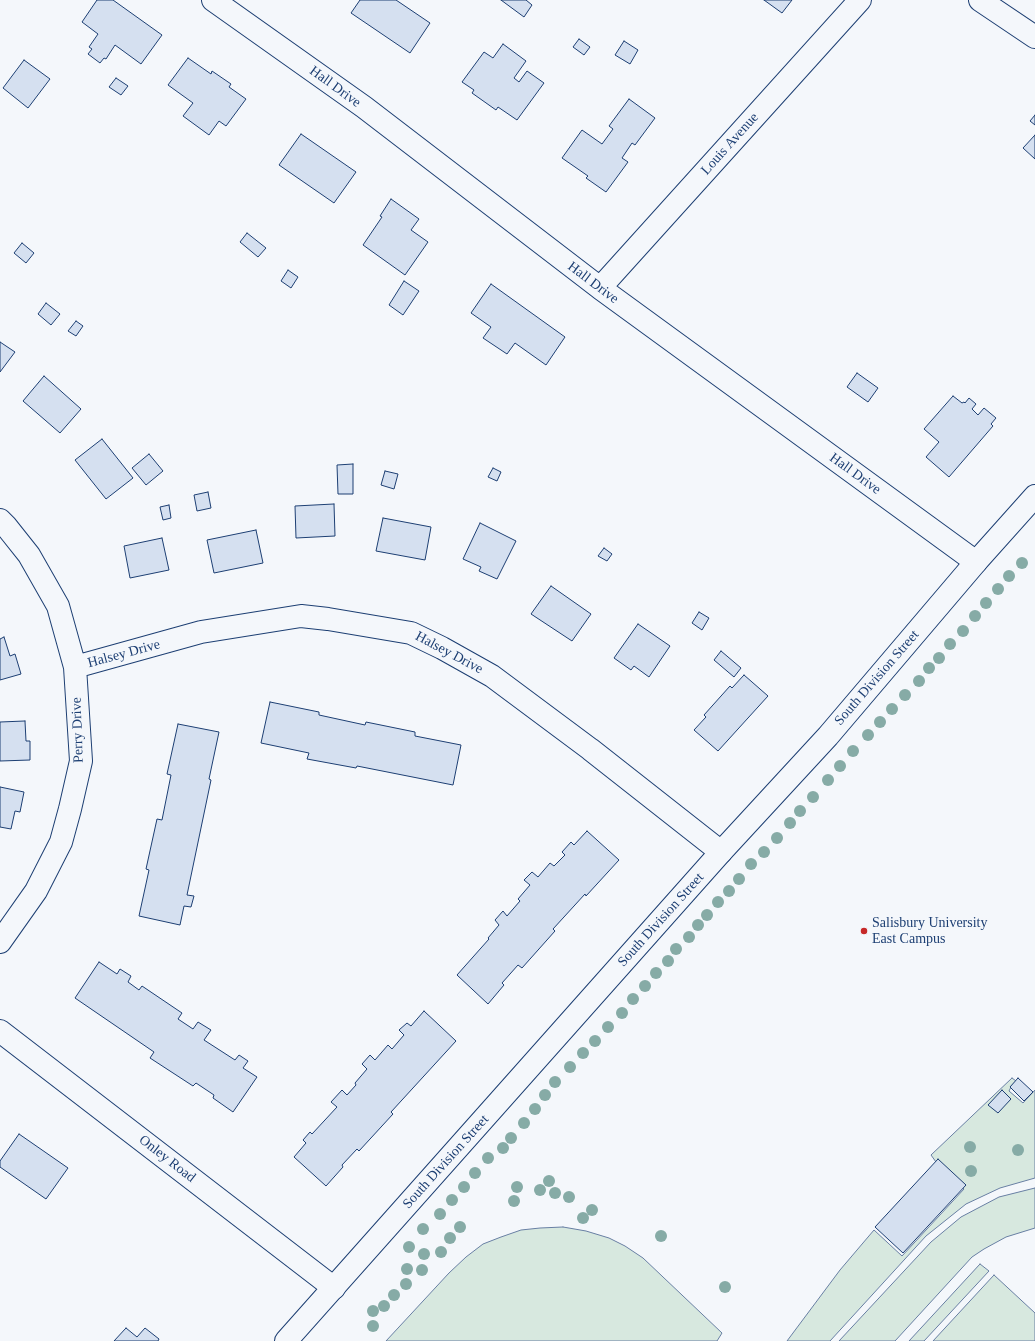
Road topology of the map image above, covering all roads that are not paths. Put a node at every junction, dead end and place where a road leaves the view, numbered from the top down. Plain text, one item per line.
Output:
1 (213, 0) edge
2 (860, 0) edge
3 (980, 0) edge
4 (1035, 37) edge
5 (600, 288) junction
6 (1035, 496) edge
7 (0, 520) edge
8 (976, 562) junction
9 (75, 667) junction
10 (721, 852) junction
11 (0, 942) edge
12 (0, 1031) edge
13 (334, 1288) junction
14 (286, 1341) edge

1 - 5 street, Hall Drive
2 - 5 street, Louis Avenue
3 - 4 street
5 - 8 street, Hall Drive
6 - 8 street, South Division Street
7 - 9 street, Perry Drive
8 - 10 street, South Division Street
9 - 10 street, Halsey Drive
9 - 11 street, Perry Drive
10 - 13 street, South Division Street
12 - 13 street, Onley Road
13 - 14 street, South Division Street

